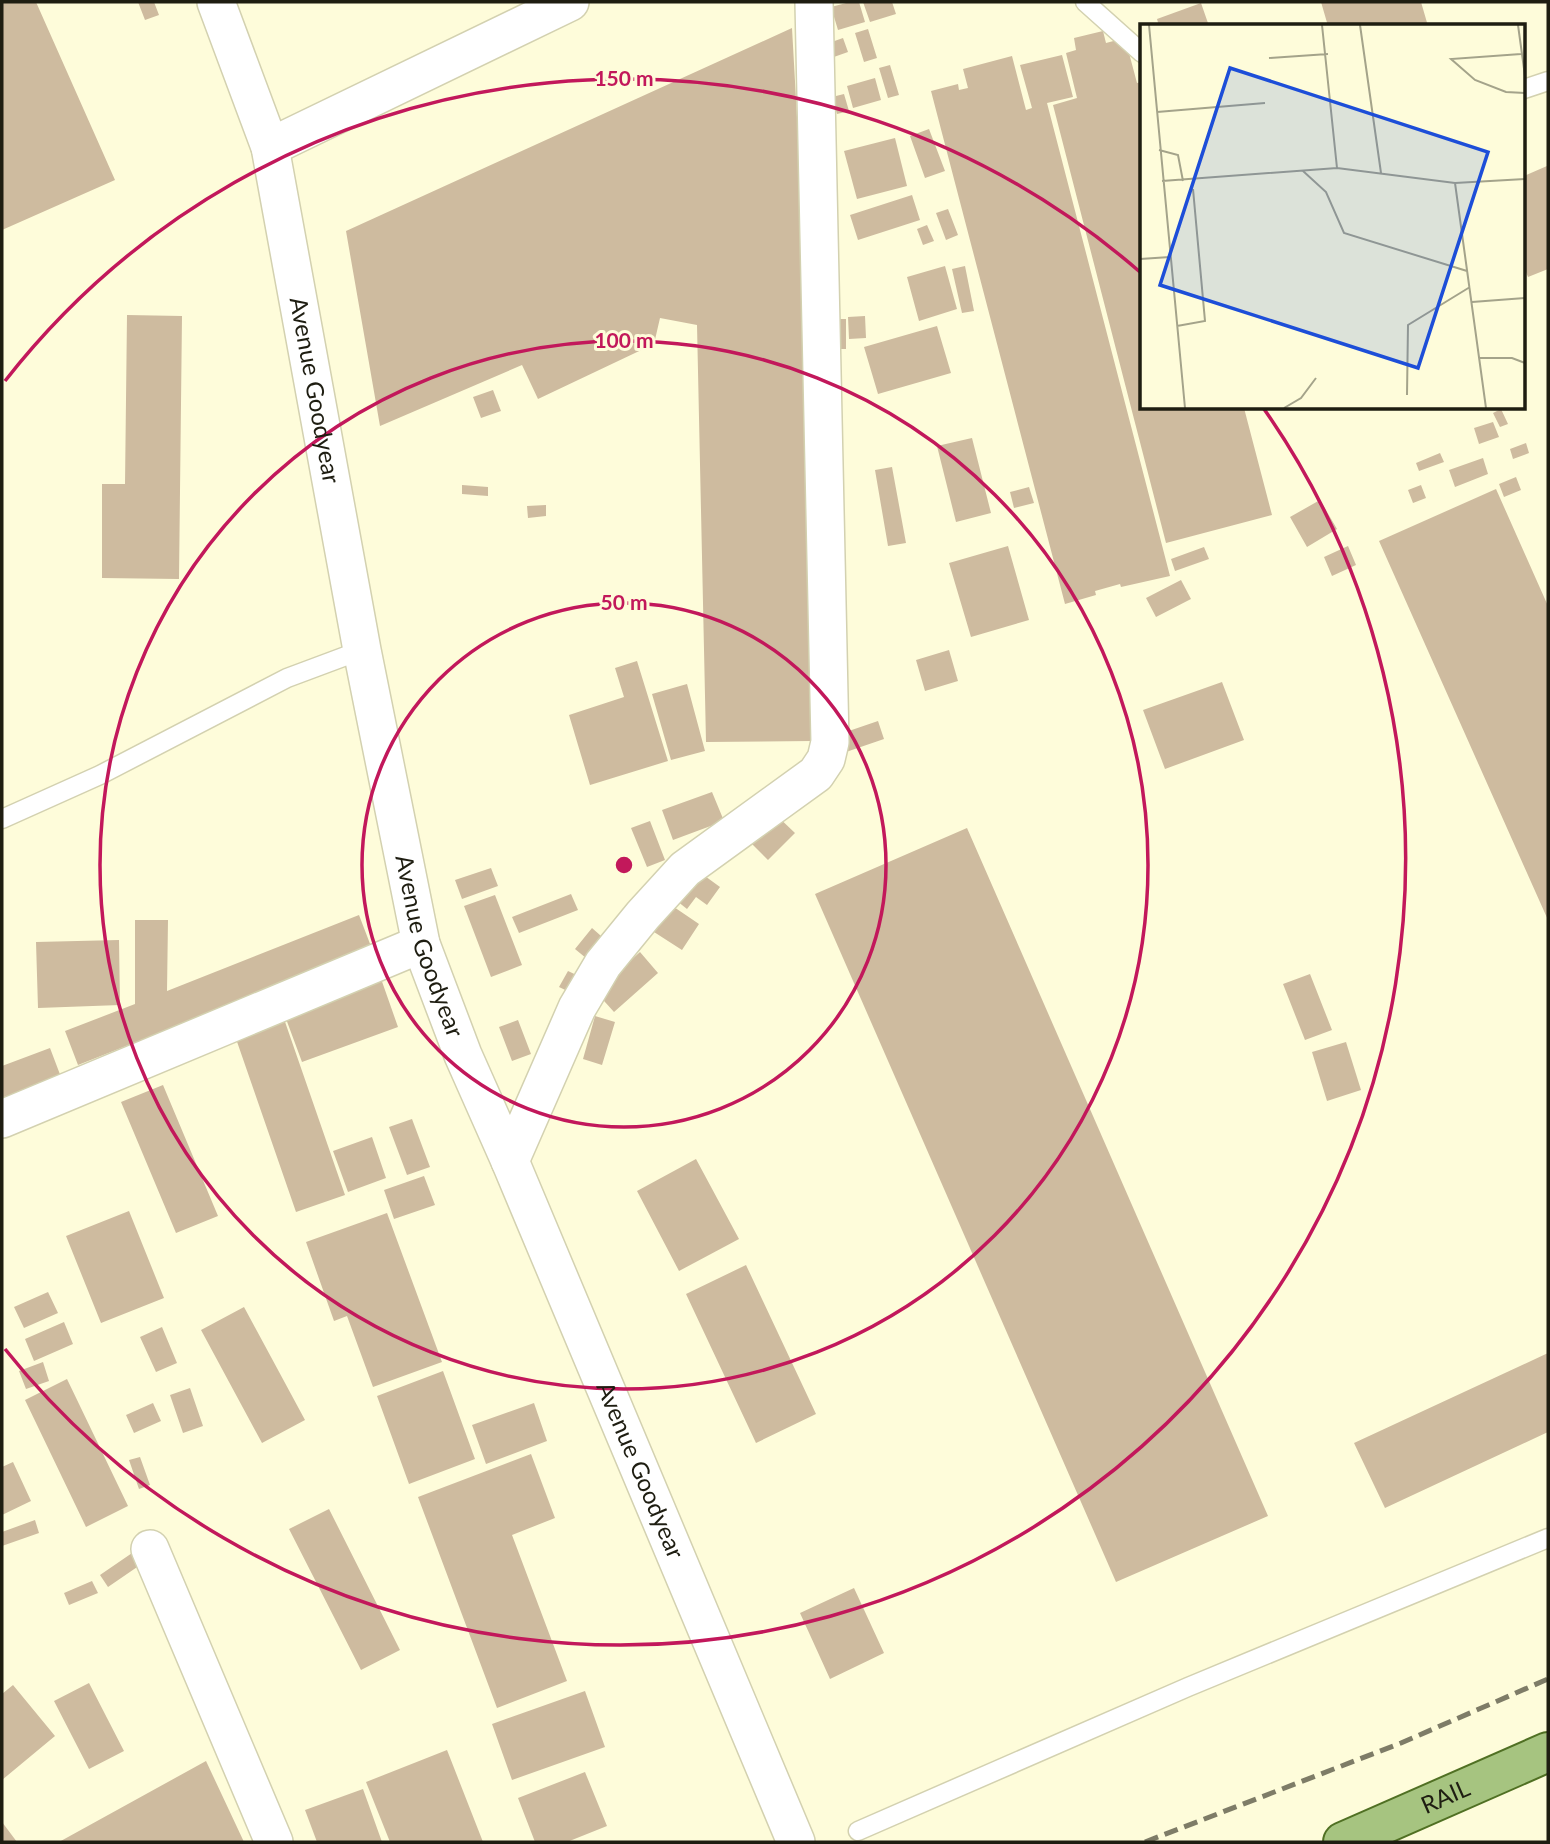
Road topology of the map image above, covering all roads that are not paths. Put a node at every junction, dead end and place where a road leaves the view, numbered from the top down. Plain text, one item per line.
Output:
1 (216, 2) edge
2 (570, 2) edge
3 (814, 2) edge
4 (1085, 2) edge
5 (1140, 51) edge
6 (1548, 80) edge
7 (1526, 88) edge
8 (270, 147) junction
9 (362, 650) junction
10 (2, 819) edge
11 (421, 944) junction
12 (2, 1119) edge
13 (510, 1161) junction
14 (1548, 1538) edge
15 (150, 1549) dead end
16 (1548, 1752) edge
17 (858, 1831) dead end
18 (275, 1842) edge
19 (796, 1842) edge
20 (1346, 1842) edge

1 - 8 street, Avenue Goodyear
2 - 8 street
3 - 13 street
4 - 5 lane
6 - 7 lane
8 - 9 street, Avenue Goodyear
9 - 10 lane
9 - 11 street, Avenue Goodyear
11 - 12 street
11 - 13 street, Avenue Goodyear
13 - 19 street, Avenue Goodyear
14 - 17 lane
15 - 18 street
16 - 20 main road, RAIL

